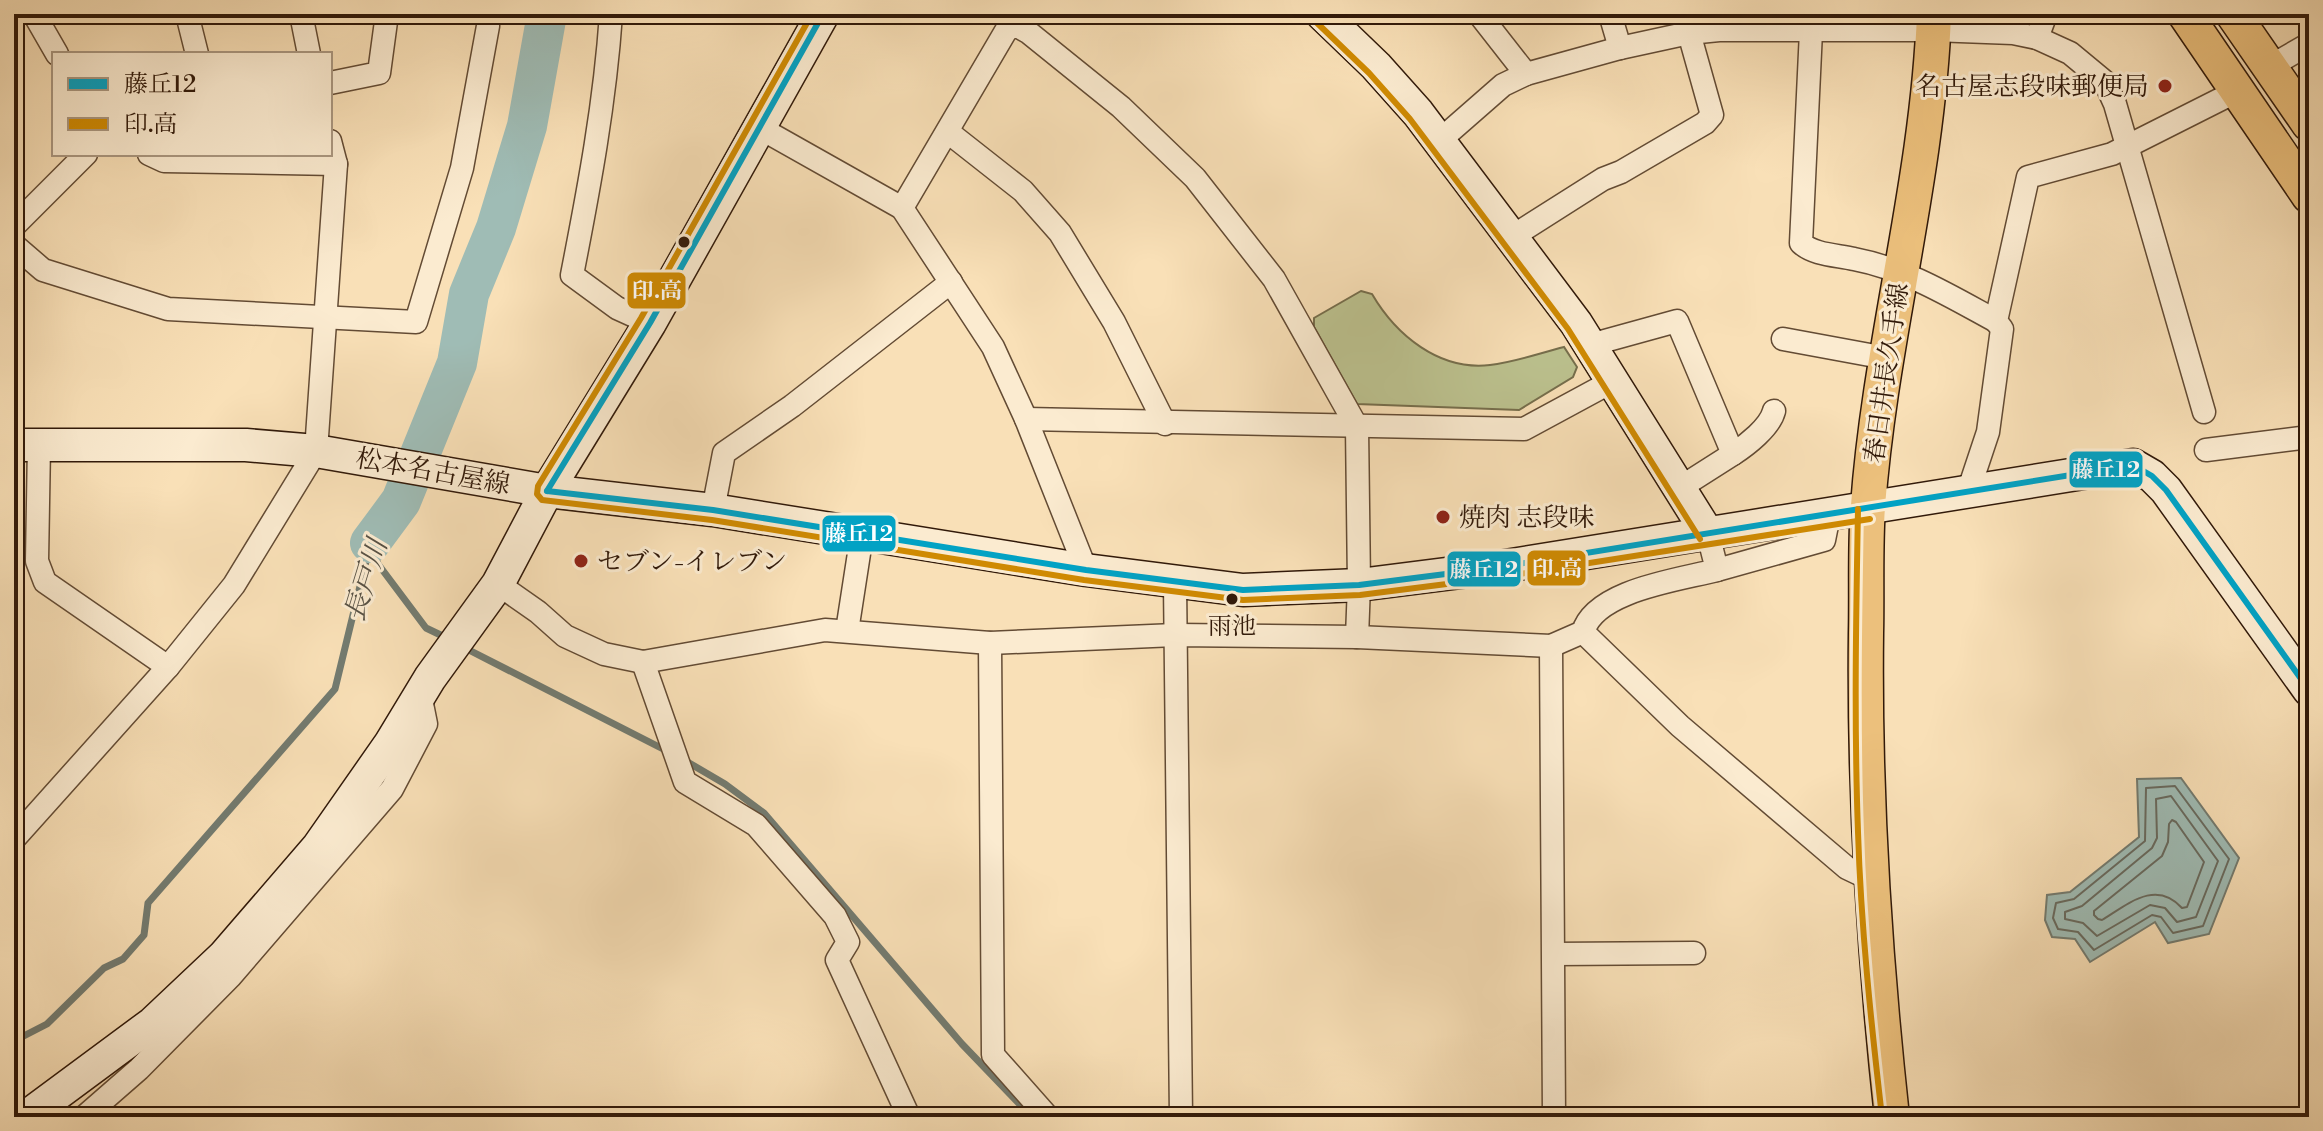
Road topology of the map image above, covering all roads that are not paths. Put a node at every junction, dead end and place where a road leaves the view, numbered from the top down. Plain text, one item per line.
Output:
1 (34, 14) edge
2 (187, 14) edge
3 (301, 14) edge
4 (387, 14) edge
5 (488, 14) edge
6 (611, 14) edge
7 (823, 14) edge
8 (1322, 14) edge
9 (1479, 14) edge
10 (1610, 14) edge
11 (2046, 14) edge
12 (2185, 14) edge
13 (2233, 14) edge
14 (1933, 22) edge
15 (1692, 23) edge
16 (1811, 31) junction
17 (2037, 38) junction
18 (2309, 44) edge
19 (1620, 48) junction
20 (56, 52) edge
21 (196, 52) edge
22 (309, 52) edge
23 (2269, 67) junction
24 (1526, 74) junction
25 (332, 83) edge
26 (2237, 91) junction
27 (2309, 124) edge
28 (760, 128) junction
29 (948, 132) junction
30 (1439, 141) junction
31 (2129, 146) junction
32 (332, 149) edge
33 (84, 156) edge
34 (153, 156) edge
35 (223, 159) edge
36 (336, 164) junction
37 (2309, 196) edge
38 (902, 208) junction
39 (14, 226) edge
40 (1510, 238) junction
41 (14, 245) edge
42 (1900, 272) junction
43 (951, 282) junction
44 (326, 317) junction
45 (1996, 321) junction
46 (650, 323) junction
47 (1783, 339) dead end
48 (1590, 345) junction
49 (1886, 358) junction
50 (1611, 382) junction
51 (1774, 411) dead end
52 (2204, 412) dead end
53 (1026, 419) junction
54 (1165, 424) junction
55 (1357, 427) junction
56 (2309, 437) edge
57 (27, 445) edge
58 (2206, 450) dead end
59 (316, 451) junction
60 (1733, 454) junction
61 (1678, 489) junction
62 (547, 491) junction
63 (1968, 492) junction
64 (1868, 509) junction
65 (713, 510) junction
66 (1829, 515) junction
67 (862, 534) junction
68 (1708, 534) junction
69 (1086, 570) junction
70 (1717, 570) junction
71 (1175, 583) junction
72 (498, 584) junction
73 (1359, 585) junction
74 (847, 631) junction
75 (1583, 632) junction
76 (1175, 635) junction
77 (1357, 637) junction
78 (990, 643) junction
79 (1551, 646) junction
80 (643, 662) junction
81 (168, 667) junction
82 (2309, 690) edge
83 (420, 694) junction
84 (14, 839) edge
85 (1870, 879) junction
86 (1694, 953) dead end
87 (1554, 954) junction
88 (26, 1117) edge
89 (84, 1117) edge
90 (909, 1117) edge
91 (1048, 1117) edge
92 (1181, 1117) edge
93 (1554, 1117) edge
94 (1892, 1117) edge

1 - 20 street
2 - 21 street
3 - 22 street
4 - 25 street
5 - 44 street
6 - 46 street
7 - 28 main road
8 - 30 main road
9 - 24 street
10 - 19 street
11 - 17 street
12 - 26 main road
13 - 23 main road
14 - 16 street
14 - 17 street
14 - 42 main road, 春日井長久手線
15 - 16 street
15 - 19 street
15 - 40 street
16 - 42 street
17 - 31 street
18 - 23 street
19 - 24 street
23 - 27 main road
24 - 30 street
26 - 31 street
26 - 37 main road
28 - 38 street
28 - 46 main road
29 - 38 street
29 - 54 street
29 - 55 street
30 - 40 main road
31 - 45 street
31 - 52 street
32 - 36 street
33 - 39 street
34 - 35 street
35 - 36 street
36 - 44 street
38 - 43 street
40 - 48 main road
41 - 44 street
42 - 45 street
42 - 49 main road, 春日井長久手線
43 - 53 street
43 - 65 street
44 - 59 street
45 - 63 street
46 - 62 main road
47 - 49 street
48 - 50 main road
48 - 60 street
49 - 64 main road, 春日井長久手線
50 - 55 street
50 - 61 main road
51 - 60 street
53 - 54 street
53 - 69 street
54 - 55 street
55 - 73 street
56 - 58 street
57 - 59 main road, 松本名古屋線
57 - 81 street
59 - 62 main road, 松本名古屋線
59 - 81 street
60 - 61 street
61 - 68 main road
62 - 65 main road, 松本名古屋線
62 - 72 main road
63 - 64 main road, 松本名古屋線
63 - 82 main road, 松本名古屋線
64 - 66 main road, 松本名古屋線
64 - 85 main road, 春日井長久手線
65 - 67 main road, 松本名古屋線
66 - 68 main road, 松本名古屋線
66 - 70 street
67 - 69 main road, 松本名古屋線
67 - 74 street
68 - 70 street
68 - 73 main road, 松本名古屋線
69 - 71 main road, 松本名古屋線
70 - 75 street
71 - 73 main road, 松本名古屋線
71 - 76 street
72 - 80 street
72 - 83 main road
73 - 77 street
74 - 78 street
74 - 80 street
75 - 79 street
75 - 85 street
76 - 77 street
76 - 78 street
76 - 92 street
77 - 79 street
78 - 91 street
79 - 87 street
80 - 90 street
81 - 84 street
83 - 88 main road
83 - 89 street
85 - 94 main road, 春日井長久手線
86 - 87 street
87 - 93 street

